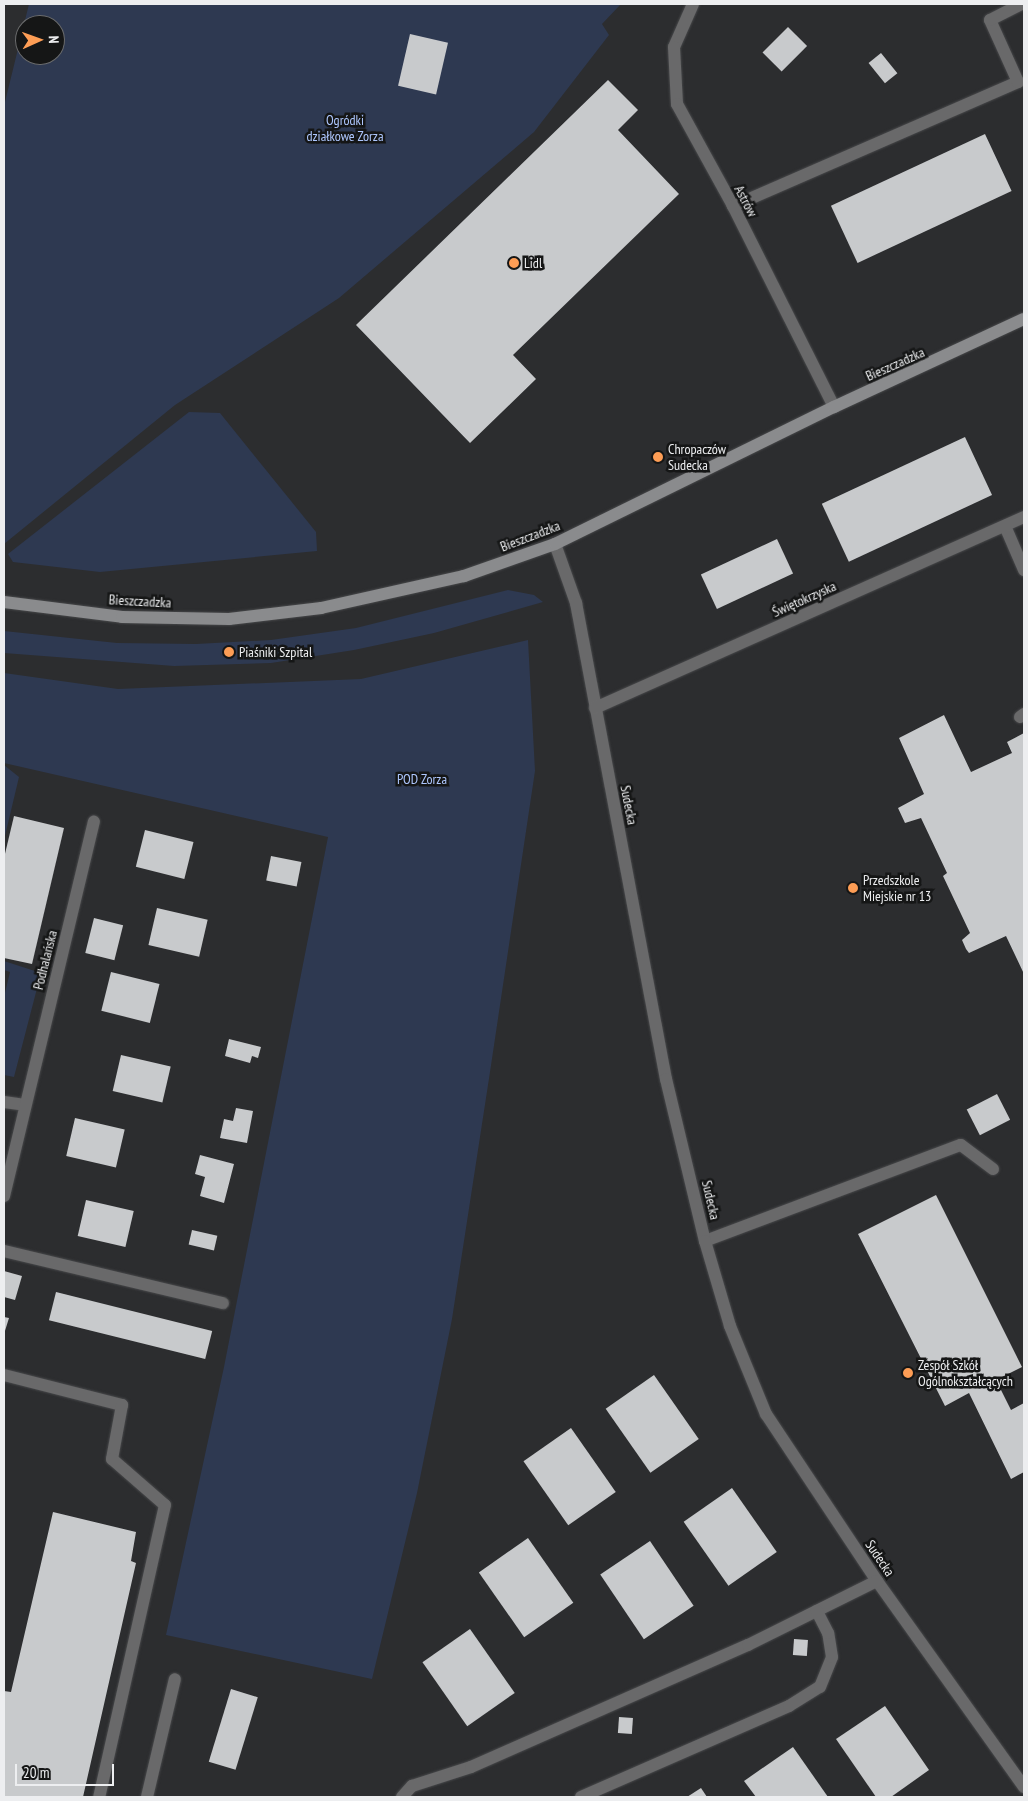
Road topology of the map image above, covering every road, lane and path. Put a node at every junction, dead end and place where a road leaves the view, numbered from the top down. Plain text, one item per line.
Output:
1 (693, 4) edge
2 (1022, 4) edge
3 (733, 206) junction
4 (1024, 319) edge
5 (834, 407) junction
6 (1024, 517) edge
7 (1005, 526) junction
8 (554, 544) junction
9 (1024, 570) edge
10 (4, 602) edge
11 (595, 708) junction
12 (94, 822) dead end
13 (4, 1102) edge
14 (26, 1105) junction
15 (993, 1169) dead end
16 (4, 1196) edge
17 (705, 1241) junction
18 (4, 1251) edge
19 (223, 1303) dead end
20 (4, 1375) edge
21 (877, 1580) junction
22 (817, 1611) junction
23 (175, 1679) dead end
24 (1024, 1787) edge
25 (99, 1797) edge
26 (147, 1797) edge
27 (402, 1797) edge
28 (581, 1797) edge

1 - 3 street, Astrów
2 - 3 street
3 - 5 street, Astrów
4 - 5 street, Bieszczadzka
5 - 8 street, Bieszczadzka
6 - 7 street, Świętokrzyska
7 - 9 street
7 - 11 street, Świętokrzyska
8 - 10 street, Bieszczadzka
8 - 11 street, Sudecka
11 - 17 street, Sudecka
12 - 14 street, Podhalańska
13 - 14 street
14 - 16 street, Podhalańska
15 - 17 street
17 - 21 street, Sudecka
18 - 19 street
20 - 25 street
21 - 22 street
21 - 24 street, Sudecka
22 - 27 street
22 - 28 street
23 - 26 street

